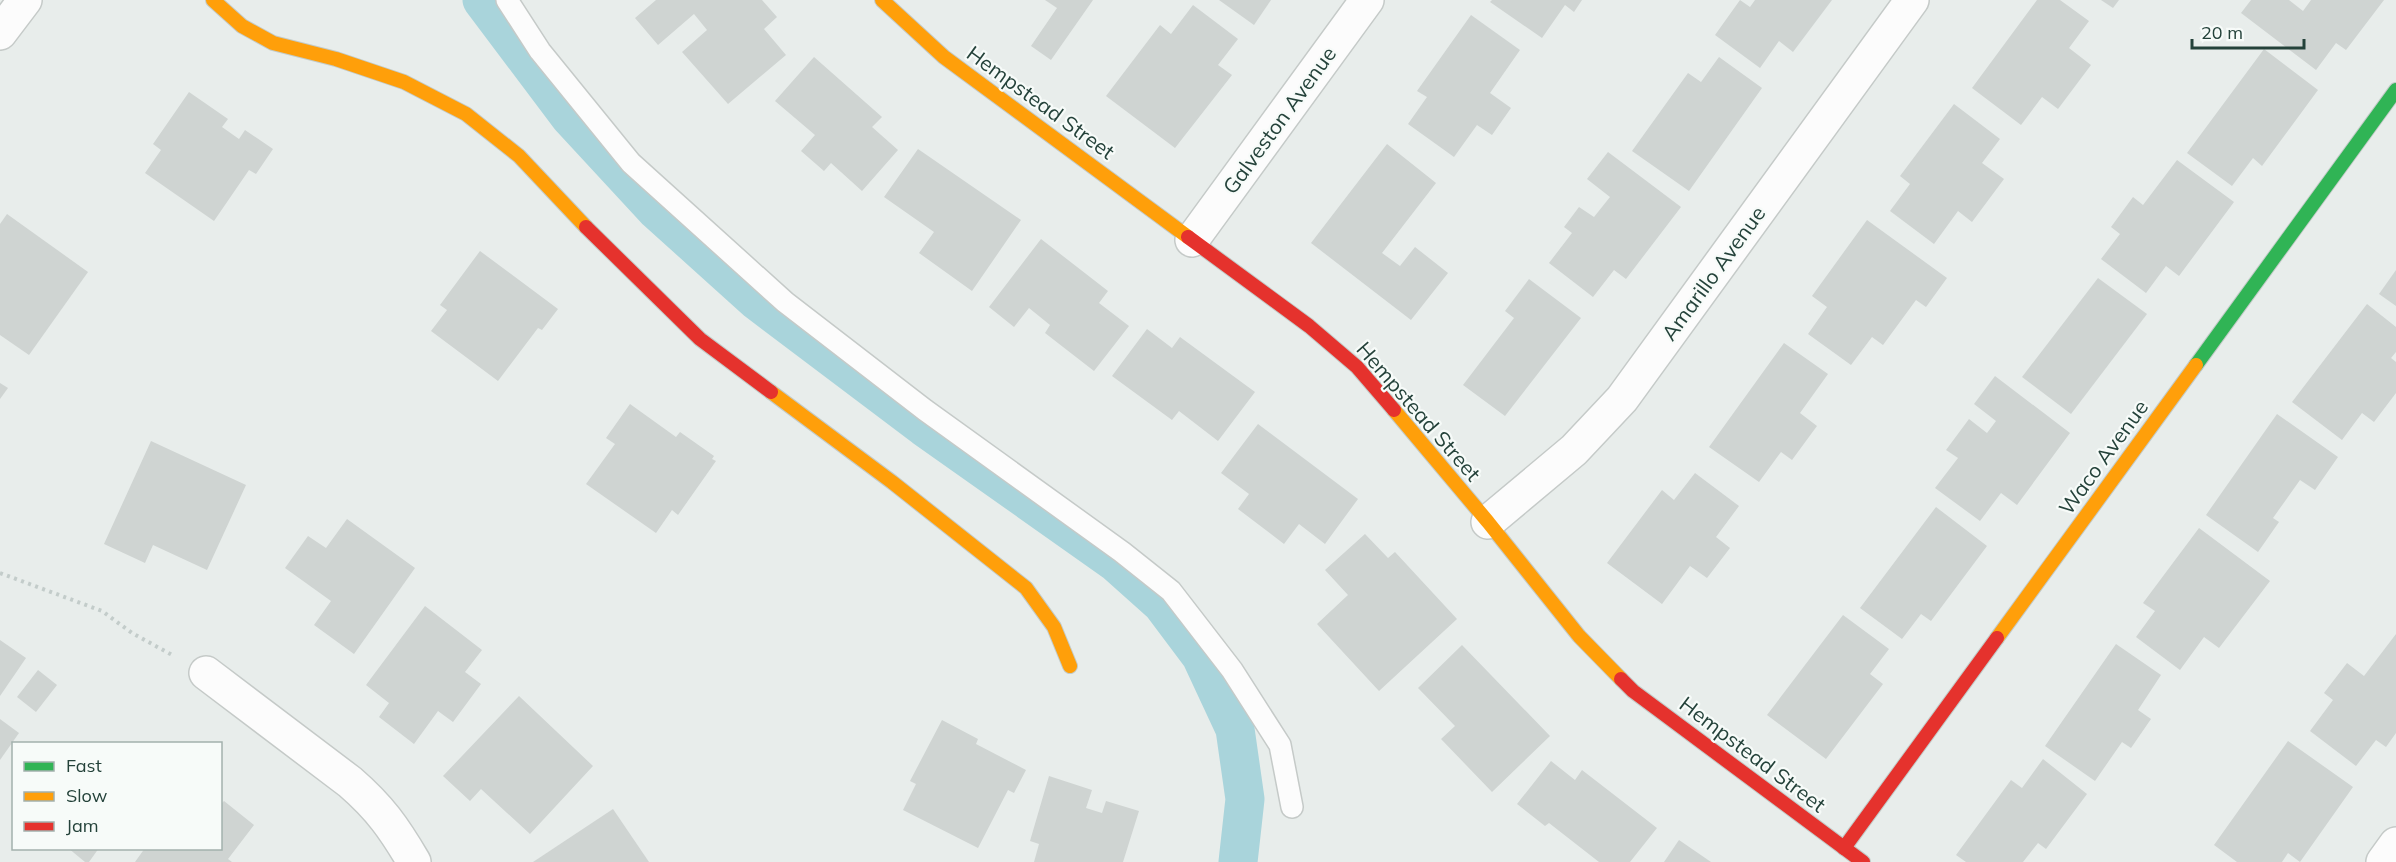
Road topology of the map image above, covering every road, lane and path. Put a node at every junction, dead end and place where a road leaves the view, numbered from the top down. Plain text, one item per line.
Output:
1 (25, 0) edge
2 (213, 0) edge
3 (507, 0) edge
4 (882, 0) edge
5 (1367, 0) edge
6 (1912, 0) edge
7 (0, 33) edge
8 (2396, 90) edge
9 (1192, 240) junction
10 (1488, 522) junction
11 (0, 573) edge
12 (1070, 666) dead end
13 (206, 674) joint
14 (1292, 807) dead end
15 (2396, 844) edge
16 (1844, 848) junction
17 (414, 862) edge
18 (1863, 862) edge
19 (2383, 862) edge

1 - 7 street
2 - 12 street
3 - 14 lane
4 - 9 street, Hempstead Street
5 - 9 street, Galveston Avenue
6 - 10 street, Amarillo Avenue
8 - 16 street, Waco Avenue
9 - 10 street, Hempstead Street
10 - 16 street, Hempstead Street
11 - 13 path
13 - 17 street
15 - 19 street
16 - 18 street, Hempstead Street

